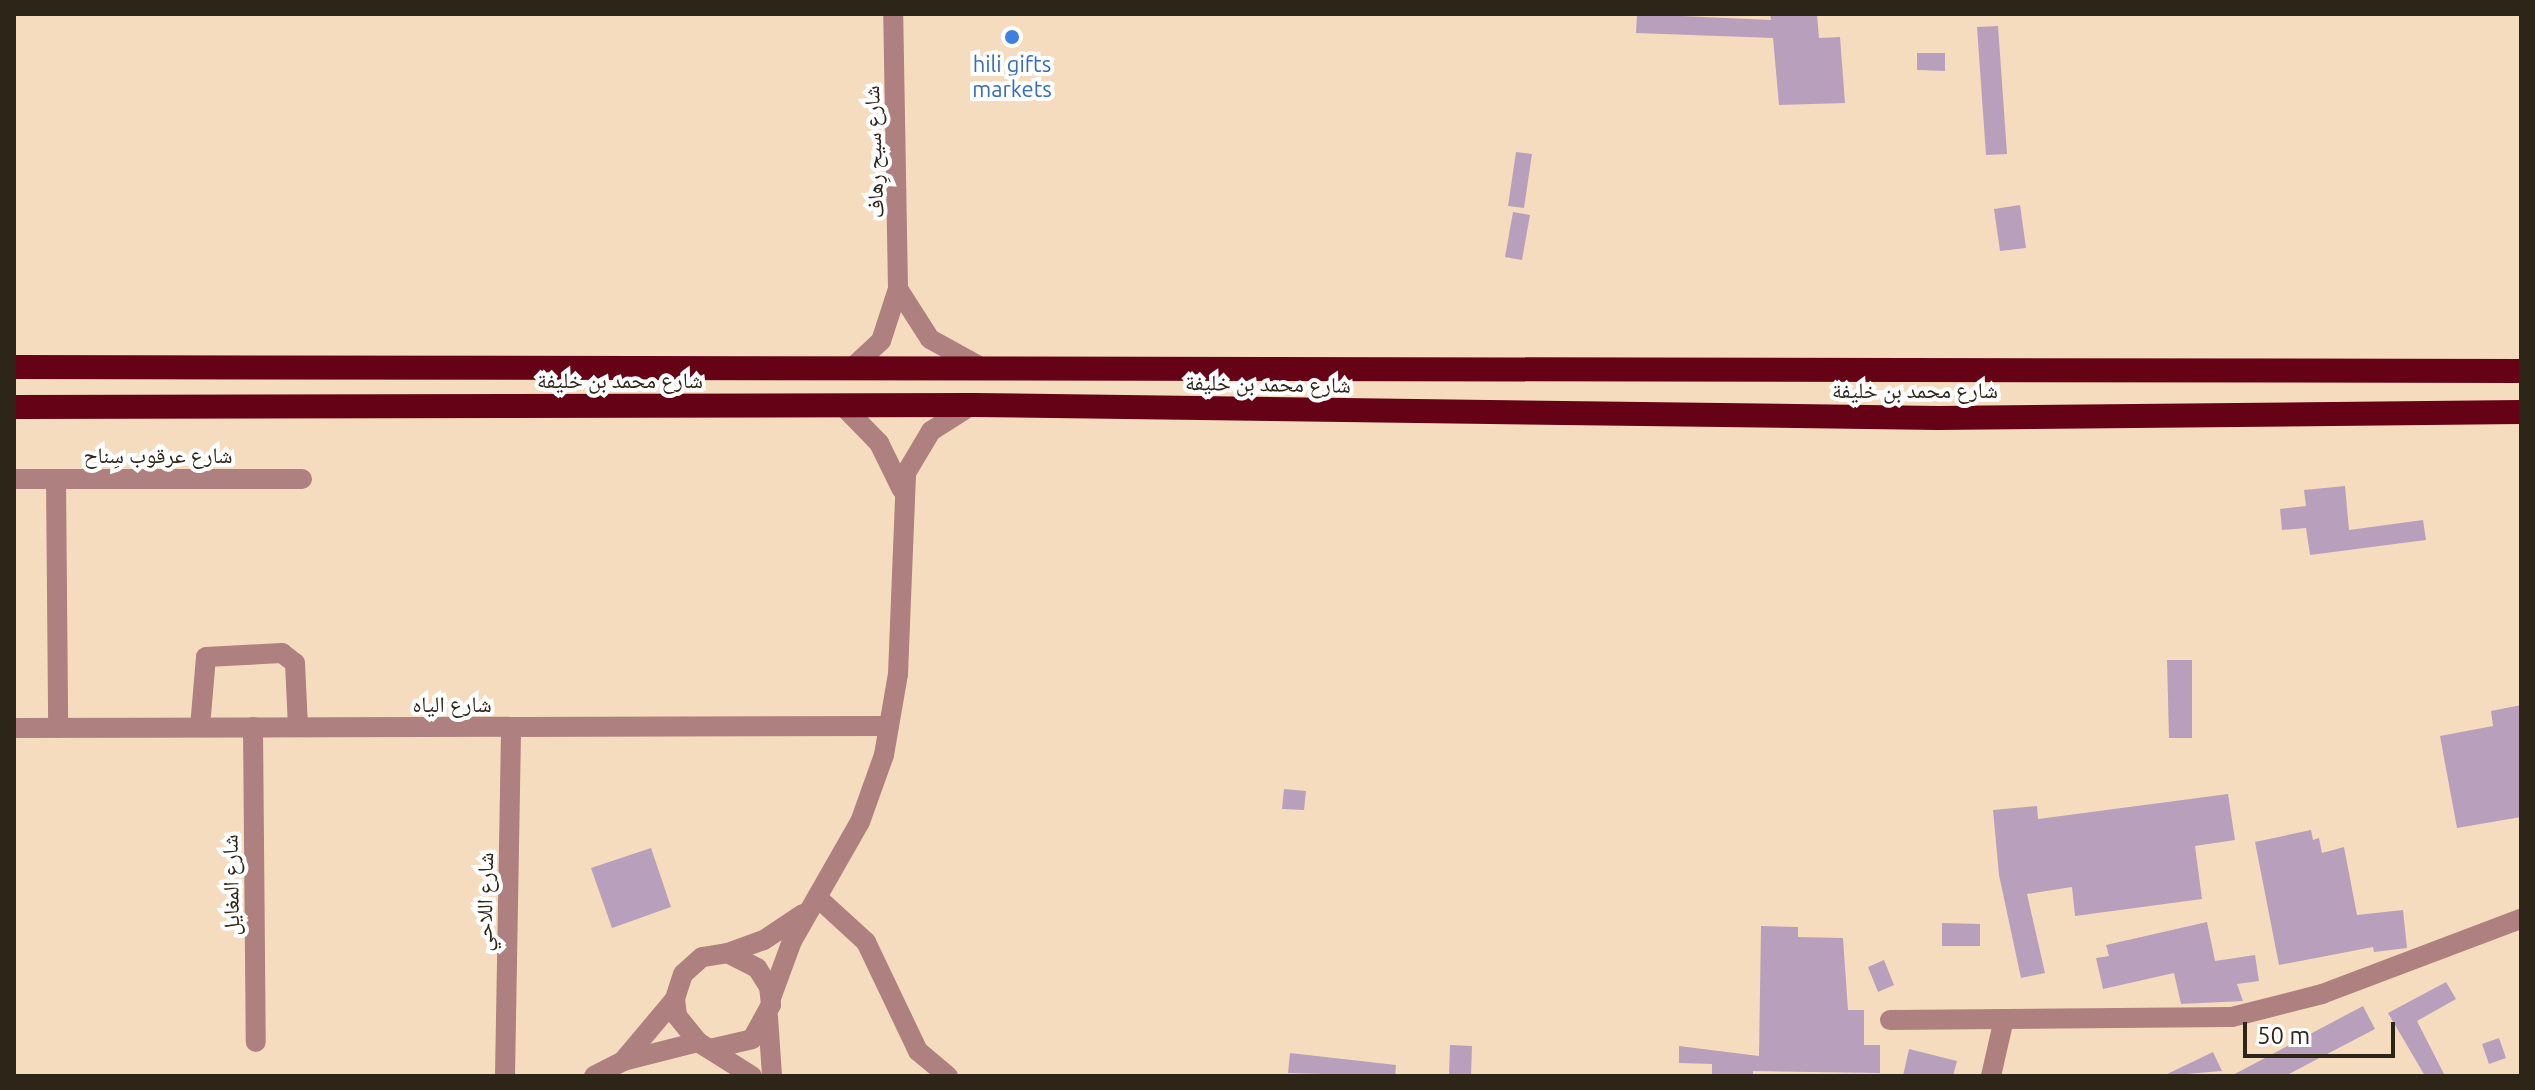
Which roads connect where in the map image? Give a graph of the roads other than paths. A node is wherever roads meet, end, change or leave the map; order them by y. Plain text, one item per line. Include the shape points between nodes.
1 (893, 14) edge
2 (898, 289) junction
3 (854, 366) junction
4 (14, 367) edge
5 (982, 367) junction
6 (2521, 371) edge
7 (974, 405) junction
8 (843, 406) junction
9 (14, 407) edge
10 (2521, 412) edge
11 (14, 479) edge
12 (56, 479) junction
13 (302, 479) dead end
14 (902, 490) junction
15 (889, 726) junction
16 (200, 727) junction
17 (253, 727) junction
18 (298, 727) junction
19 (14, 728) edge
20 (58, 728) junction
21 (511, 728) junction
22 (815, 902) junction
23 (2521, 919) edge
24 (728, 953) junction
25 (675, 999) junction
26 (769, 1008) junction
27 (2004, 1019) junction
28 (1890, 1020) dead end
29 (256, 1042) dead end
30 (706, 1045) junction
31 (623, 1061) junction
32 (505, 1076) edge
33 (594, 1076) edge
34 (752, 1076) edge
35 (772, 1076) edge
36 (948, 1076) edge
37 (1991, 1076) edge

1 - 2 street, شارع سيح رِهاف
2 - 3 street, شارع سيح رِهاف via 881,341
2 - 5 street via 930,339
3 - 4 highway, شارع محمد بن خليفة
3 - 5 highway, شارع محمد بن خليفة
5 - 6 highway, شارع محمد بن خليفة
7 - 8 highway, شارع محمد بن خليفة
7 - 10 highway, شارع محمد بن خليفة via 1938,418
7 - 14 street via 944,420 926,437 912,458
8 - 9 highway, شارع محمد بن خليفة
8 - 14 street via 879,443
11 - 12 street, شارع عرقوب سِناح
12 - 13 street, شارع عرقوب سِناح
12 - 20 street
14 - 15 street via 898,674
15 - 21 street, شارع الياه
15 - 22 street via 860,822
16 - 17 street, شارع الياه
16 - 18 street via 206,657 282,653 295,663
16 - 20 street, شارع الياه
17 - 18 street, شارع الياه
17 - 29 street, شارع المغايل
18 - 21 street, شارع الياه
19 - 20 street, شارع الياه
21 - 32 street, شارع اللاحي
22 - 24 street via 764,940
22 - 26 street via 783,960
22 - 36 street via 866,942 918,1051
23 - 27 street via 2454,948 2278,1008 2185,1019
24 - 25 street via 691,965
24 - 26 street via 757,968
25 - 30 street via 677,1016
25 - 31 street
26 - 30 street via 740,1046
26 - 35 street
27 - 28 street
27 - 37 street
30 - 31 street
30 - 34 street
31 - 33 street

